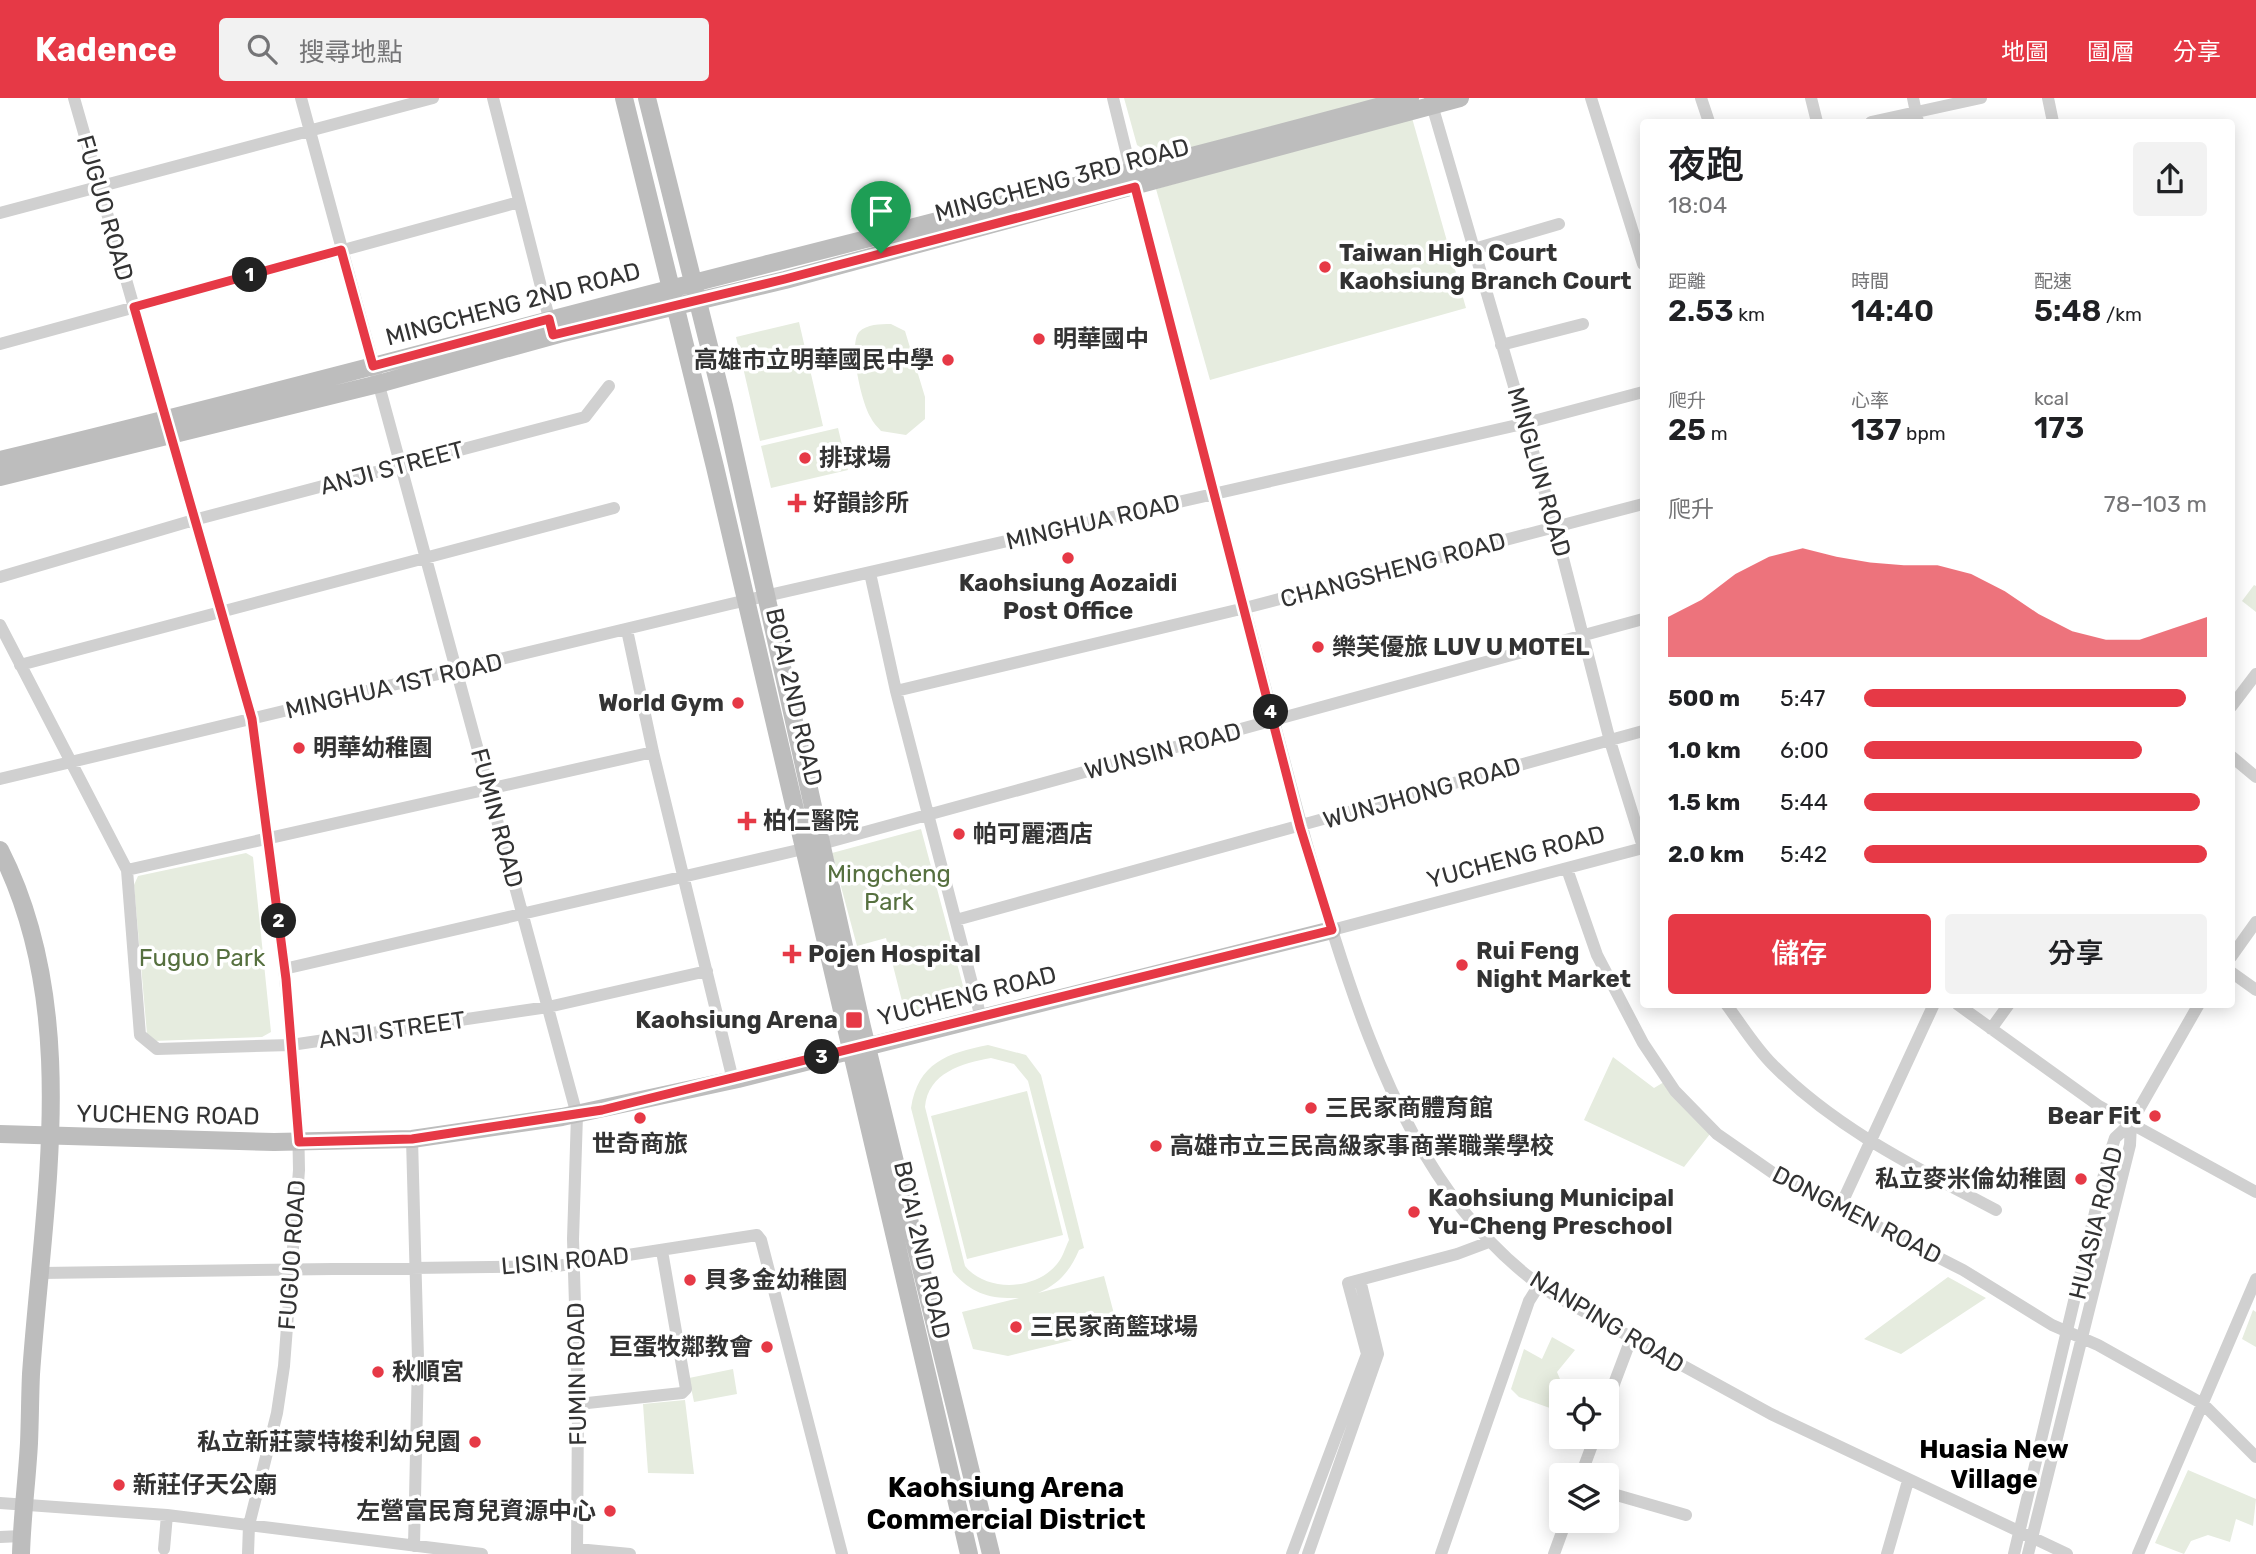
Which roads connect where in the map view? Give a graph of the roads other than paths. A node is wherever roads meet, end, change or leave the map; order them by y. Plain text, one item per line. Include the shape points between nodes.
1 (74, 98) edge
2 (300, 98) edge
3 (433, 98) edge
4 (493, 98) edge
5 (624, 98) edge
6 (647, 98) edge
7 (1113, 98) edge
8 (1410, 98) edge
9 (1460, 98) edge
10 (1591, 98) edge
11 (1702, 98) edge
12 (1811, 98) edge
13 (1913, 98) edge
14 (1981, 98) edge
15 (2048, 98) edge
16 (1430, 102) edge
17 (1917, 118) edge
18 (1708, 119) edge
19 (1815, 119) edge
20 (2052, 119) edge
21 (310, 132) junction
22 (1191, 164) junction
23 (1133, 180) junction
24 (100, 188) junction
25 (519, 202) junction
26 (0, 213) edge
27 (1559, 225) dead end
28 (1474, 249) junction
29 (341, 250) junction
30 (1640, 254) edge
31 (694, 283) junction
32 (672, 288) junction
33 (699, 301) junction
34 (134, 307) junction
35 (676, 307) junction
36 (1583, 324) dead end
37 (553, 333) junction
38 (0, 344) edge
39 (1501, 345) junction
40 (373, 366) junction
41 (378, 384) junction
42 (609, 386) dead end
43 (1640, 393) edge
44 (1526, 423) junction
45 (168, 428) junction
46 (0, 460) edge
47 (400, 466) junction
48 (0, 477) edge
49 (1215, 494) junction
50 (1640, 505) edge
51 (614, 508) dead end
52 (194, 520) junction
53 (1555, 527) junction
54 (425, 558) junction
55 (870, 573) junction
56 (0, 577) edge
57 (767, 597) junction
58 (746, 601) junction
59 (1245, 608) junction
60 (221, 614) junction
61 (1640, 620) edge
62 (0, 625) edge
63 (627, 630) junction
64 (1584, 635) junction
65 (20, 665) junction
66 (457, 672) junction
67 (2256, 674) edge
68 (896, 691) junction
69 (2235, 702) edge
70 (252, 719) junction
71 (1273, 721) junction
72 (1640, 732) edge
73 (1610, 741) junction
74 (653, 752) junction
75 (2235, 759) edge
76 (69, 760) junction
77 (2256, 777) edge
78 (0, 779) edge
79 (488, 789) junction
80 (928, 816) junction
81 (1300, 827) junction
82 (268, 838) junction
83 (1640, 838) edge
84 (812, 847) junction
85 (1640, 849) edge
86 (0, 850) edge
87 (1567, 869) junction
88 (127, 870) junction
89 (683, 877) junction
90 (523, 913) junction
91 (956, 920) junction
92 (2256, 922) edge
93 (1332, 930) junction
94 (2235, 951) edge
95 (285, 969) junction
96 (708, 971) junction
97 (2235, 975) edge
98 (2256, 990) edge
99 (548, 1007) junction
100 (1729, 1008) edge
101 (1932, 1008) edge
102 (1962, 1008) edge
103 (2005, 1008) edge
104 (2197, 1008) edge
105 (981, 1017) junction
106 (1991, 1029) junction
107 (292, 1045) junction
108 (858, 1048) junction
109 (733, 1080) junction
110 (578, 1115) junction
111 (2131, 1123) junction
112 (0, 1134) edge
113 (48, 1136) junction
114 (412, 1139) junction
115 (299, 1142) junction
116 (1870, 1142) junction
117 (2256, 1192) edge
118 (1841, 1205) junction
119 (1996, 1210) dead end
120 (1489, 1242) junction
121 (662, 1251) junction
122 (575, 1264) junction
123 (417, 1266) junction
124 (292, 1268) junction
125 (41, 1273) junction
126 (2256, 1279) edge
127 (1354, 1281) junction
128 (1539, 1285) junction
129 (2074, 1335) junction
130 (1631, 1339) junction
131 (1616, 1379) edge
132 (578, 1404) junction
133 (2203, 1404) junction
134 (2256, 1457) edge
135 (1908, 1481) junction
136 (1619, 1496) edge
137 (0, 1503) edge
138 (23, 1505) junction
139 (167, 1515) junction
140 (1686, 1515) dead end
141 (249, 1525) junction
142 (1562, 1533) edge
143 (2026, 1534) junction
144 (0, 1537) edge
145 (21, 1545) edge
146 (414, 1546) junction
147 (164, 1549) dead end
148 (577, 1552) edge
149 (248, 1554) edge
150 (482, 1554) edge
151 (631, 1554) edge
152 (842, 1554) edge
153 (970, 1554) edge
154 (991, 1554) edge
155 (1292, 1554) edge
156 (1308, 1554) edge
157 (1441, 1554) edge
158 (1554, 1554) edge
159 (1887, 1554) edge
160 (2014, 1554) edge
161 (2028, 1554) edge
162 (2067, 1554) edge
163 (2138, 1554) edge

1 - 24 street, FUGUO ROAD
2 - 21 street, FUMIN ROAD
3 - 21 street
4 - 25 street
5 - 32 street, BO'AI 2ND ROAD
6 - 31 street, BO'AI 2ND ROAD
7 - 23 street, NANPING ROAD
8 - 22 street, MINGCHENG 3RD ROAD
9 - 16 street, MINGCHENG 3RD ROAD
10 - 30 street
11 - 18 street
12 - 19 street
13 - 17 street
14 - 17 street
15 - 20 street
16 - 22 street, MINGCHENG 3RD ROAD
16 - 28 street, MINGLUN ROAD
21 - 24 street
21 - 29 street, FUMIN ROAD
22 - 23 street, MINGCHENG 3RD ROAD
23 - 31 street, MINGCHENG 3RD ROAD
23 - 33 street, MINGCHENG 3RD ROAD
23 - 49 street, NANPING ROAD
24 - 26 street
24 - 34 street, FUGUO ROAD
25 - 29 street
25 - 37 street
27 - 28 street
28 - 39 street, MINGLUN ROAD
29 - 34 street
29 - 40 street, FUMIN ROAD
31 - 32 street, MINGCHENG 3RD ROAD
31 - 33 street, BO'AI 2ND ROAD
32 - 35 street, BO'AI 2ND ROAD
32 - 37 street, MINGCHENG 2ND ROAD
33 - 35 street, MINGCHENG 3RD ROAD
33 - 57 street, BO'AI 2ND ROAD
34 - 38 street
34 - 45 street, FUGUO ROAD
35 - 37 street, MINGCHENG 2ND ROAD
35 - 58 street, BO'AI 2ND ROAD
36 - 39 street
37 - 40 street, MINGCHENG 2ND ROAD
37 - 41 street, MINGCHENG 2ND ROAD
39 - 44 street, MINGLUN ROAD
40 - 41 street, FUMIN ROAD
40 - 45 street, MINGCHENG 2ND ROAD
41 - 45 street, MINGCHENG 2ND ROAD
41 - 47 street, FUMIN ROAD
42 - 47 street, ANJI STREET via 585,417
43 - 44 street, MINGHUA ROAD
44 - 49 street, MINGHUA ROAD
44 - 53 street, MINGLUN ROAD
45 - 46 street, MINGCHENG 2ND ROAD
45 - 48 street, MINGCHENG 2ND ROAD
45 - 52 street, FUGUO ROAD
47 - 52 street, ANJI STREET
47 - 54 street, FUMIN ROAD
49 - 55 street, MINGHUA ROAD
49 - 59 street, NANPING ROAD
50 - 53 street, CHANGSHENG ROAD
51 - 54 street
52 - 56 street, ANJI STREET
52 - 60 street, FUGUO ROAD
53 - 59 street, CHANGSHENG ROAD
53 - 64 street, MINGLUN ROAD
54 - 60 street
54 - 66 street, FUMIN ROAD
55 - 57 street, MINGHUA ROAD
55 - 68 street
57 - 58 street, MINGHUA ROAD
57 - 84 street, BO'AI 2ND ROAD
58 - 63 street, MINGHUA 1ST ROAD
58 - 84 street, BO'AI 2ND ROAD
59 - 68 street, CHANGSHENG ROAD
59 - 71 street, NANPING ROAD
60 - 65 street
60 - 70 street, FUGUO ROAD
61 - 64 street, WUNSIN ROAD
62 - 65 street, ANJI STREET
63 - 66 street, MINGHUA 1ST ROAD
63 - 74 street
64 - 71 street, WUNSIN ROAD
64 - 73 street, MINGLUN ROAD
65 - 76 street, ANJI STREET
66 - 70 street, MINGHUA 1ST ROAD
66 - 79 street, FUMIN ROAD
67 - 69 street
68 - 80 street
70 - 76 street, MINGHUA 1ST ROAD
70 - 82 street, FUGUO ROAD
71 - 80 street, WUNSIN ROAD
71 - 81 street, NANPING ROAD
72 - 73 street, WUNJHONG ROAD
73 - 81 street, WUNJHONG ROAD
73 - 83 street, MINGLUN ROAD
74 - 79 street
74 - 89 street
75 - 77 street
76 - 78 street, MINGHUA 1ST ROAD
76 - 88 street, ANJI STREET
79 - 82 street
79 - 90 street, FUMIN ROAD
80 - 84 street, WUNSIN ROAD
80 - 91 street
81 - 91 street, WUNJHONG ROAD
81 - 93 street, NANPING ROAD
82 - 88 street
82 - 95 street, FUGUO ROAD
84 - 89 street, WUNSIN ROAD
84 - 108 street, BO'AI 2ND ROAD
85 - 87 street, YUCHENG ROAD
86 - 113 street via 26,908 38,959 48,1038
87 - 93 street, YUCHENG ROAD
87 - 118 street, DONGMEN ROAD via 1597,955 1643,1043 1675,1091 1733,1147 1773,1173
88 - 107 street, ANJI STREET via 140,1035 148,1044 156,1049
89 - 90 street, WUNSIN ROAD
89 - 96 street
90 - 95 street, WUNSIN ROAD
90 - 99 street, FUMIN ROAD
91 - 105 street
92 - 94 street
93 - 105 street, YUCHENG ROAD
93 - 120 street, NANPING ROAD via 1370,1043 1417,1141
95 - 107 street, FUGUO ROAD
96 - 99 street, ANJI STREET
96 - 109 street
97 - 98 street
99 - 107 street, ANJI STREET
99 - 110 street, FUMIN ROAD
100 - 116 street via 1770,1063
101 - 116 street
102 - 106 street
103 - 106 street
104 - 111 street, HUASIA ROAD
105 - 108 street, YUCHENG ROAD
106 - 111 street via 2069,1086
107 - 115 street, FUGUO ROAD
108 - 109 street, YUCHENG ROAD
108 - 153 street, BO'AI 2ND ROAD
108 - 154 street, BO'AI 2ND ROAD
109 - 110 street, YUCHENG ROAD
110 - 114 street, YUCHENG ROAD
110 - 122 street, FUMIN ROAD
111 - 117 street
111 - 129 street, HUASIA ROAD via 2115,1138 2107,1162
112 - 113 street, YUCHENG ROAD
113 - 115 street, YUCHENG ROAD
113 - 125 street
114 - 115 street, YUCHENG ROAD
114 - 123 street
115 - 124 street, FUGUO ROAD
116 - 118 street
116 - 119 street
118 - 129 street, DONGMEN ROAD
120 - 127 street
120 - 128 street, NANPING ROAD
121 - 122 street, LISIN ROAD
121 - 132 street via 686,1389
121 - 152 street, LISIN ROAD via 748,1235 761,1240
122 - 123 street, LISIN ROAD
122 - 132 street, FUMIN ROAD
123 - 124 street, LISIN ROAD
123 - 146 street
124 - 125 street, LISIN ROAD
124 - 141 street, FUGUO ROAD via 284,1366
125 - 138 street
126 - 133 street
127 - 155 street via 1367,1354
127 - 156 street via 1378,1354
128 - 130 street, NANPING ROAD
128 - 157 street
129 - 133 street, DONGMEN ROAD
129 - 143 street, HUASIA ROAD
130 - 131 street
130 - 135 street, NANPING ROAD via 1736,1397
132 - 148 street, FUMIN ROAD
133 - 134 street, DONGMEN ROAD
133 - 163 street
135 - 143 street, NANPING ROAD
135 - 159 street
136 - 140 street
137 - 138 street
138 - 139 street
138 - 145 street
139 - 141 street
139 - 147 street
141 - 146 street
141 - 149 street, FUGUO ROAD
142 - 158 street
143 - 160 street, HUASIA ROAD
143 - 161 street, HUASIA ROAD
143 - 162 street, NANPING ROAD
144 - 145 street
146 - 150 street
148 - 151 street

